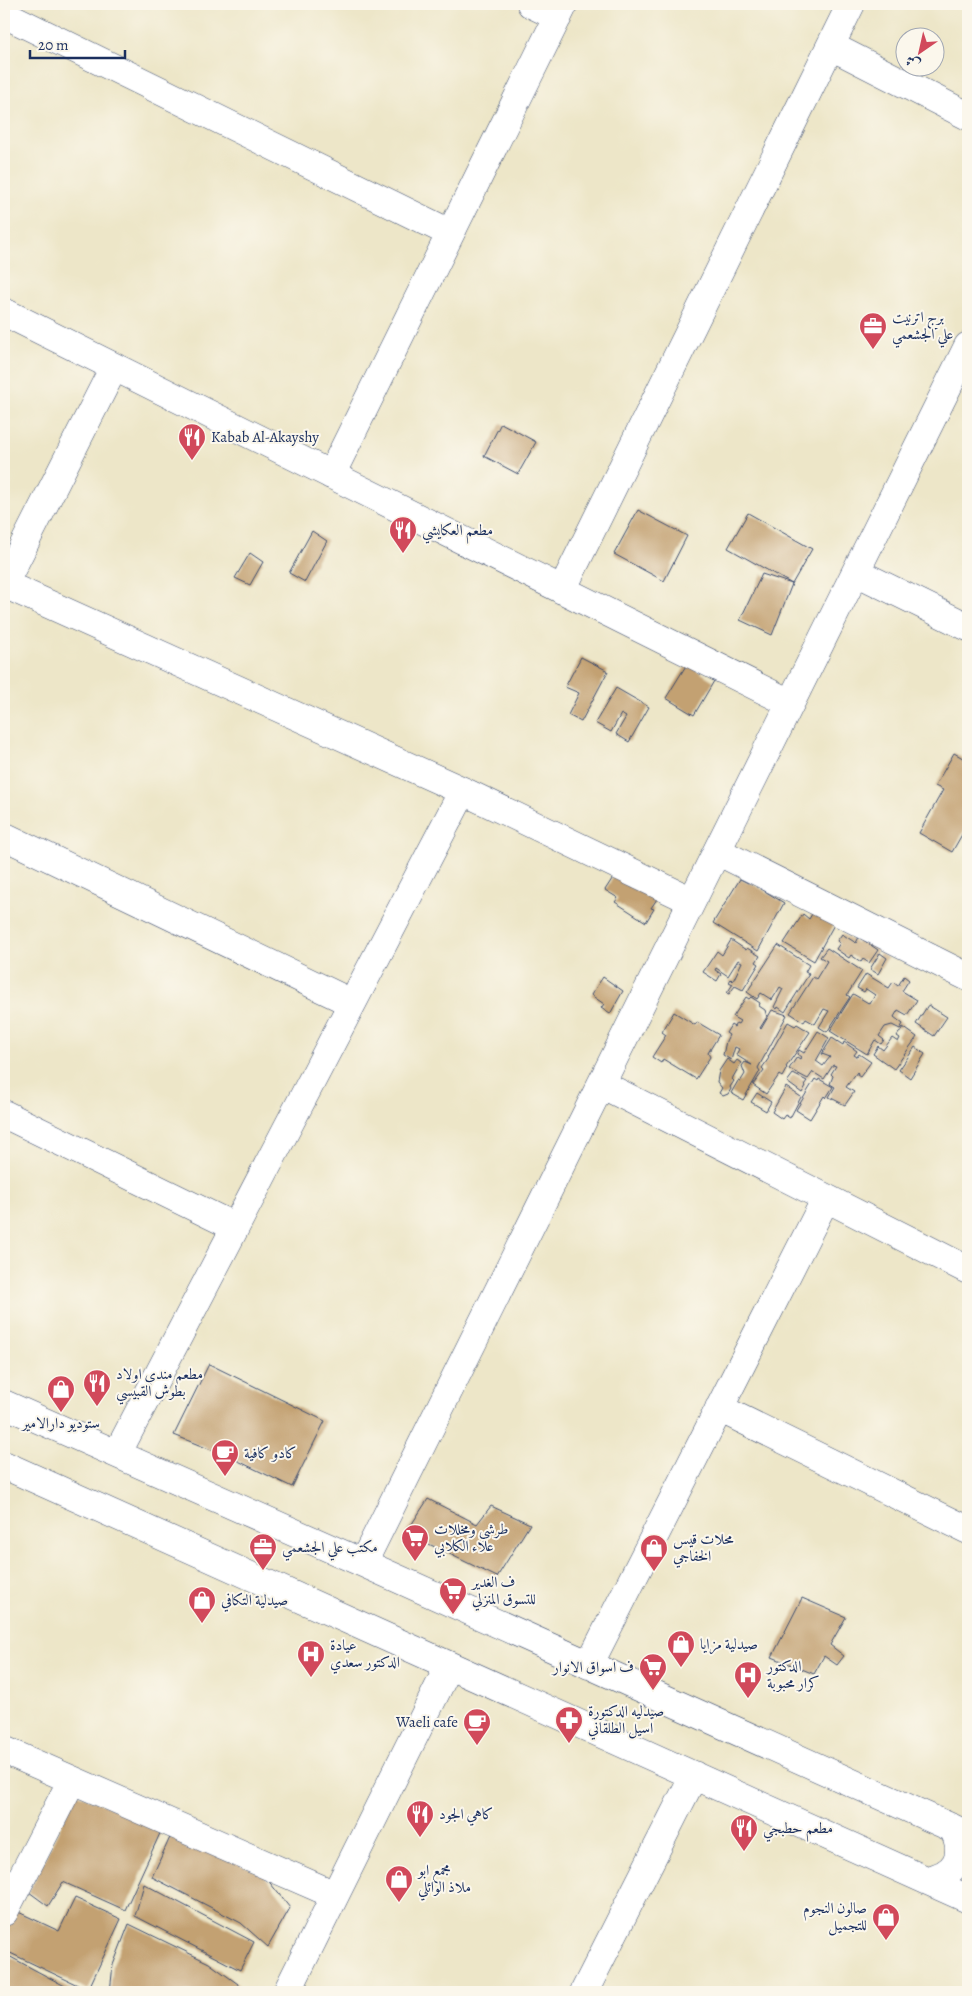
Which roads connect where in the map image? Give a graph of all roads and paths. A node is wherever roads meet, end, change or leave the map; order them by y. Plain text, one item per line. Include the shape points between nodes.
1 (531, 4) edge
2 (851, 4) edge
3 (561, 10) edge
4 (10, 11) edge
5 (831, 46) junction
6 (968, 116) edge
7 (450, 232) junction
8 (4, 312) edge
9 (968, 348) edge
10 (114, 367) junction
11 (331, 475) junction
12 (856, 572) junction
13 (4, 584) edge
14 (562, 590) junction
15 (968, 627) edge
16 (790, 703) junction
17 (463, 791) junction
18 (4, 836) edge
19 (717, 851) junction
20 (692, 901) junction
21 (968, 977) edge
22 (352, 1003) junction
23 (601, 1084) junction
24 (4, 1114) edge
25 (826, 1198) junction
26 (235, 1227) junction
27 (968, 1270) edge
28 (4, 1404) edge
29 (719, 1408) junction
30 (117, 1454) junction
31 (4, 1465) edge
32 (968, 1530) edge
33 (363, 1563) junction
34 (589, 1665) junction
35 (449, 1666) junction
36 (4, 1750) edge
37 (694, 1776) junction
38 (72, 1780) junction
39 (961, 1831) edge
40 (926, 1880) junction
41 (335, 1894) junction
42 (968, 1899) edge
43 (4, 1912) edge
44 (287, 1992) edge
45 (584, 1992) edge

1 - 3 street
2 - 5 street
3 - 7 street
4 - 7 street
5 - 6 street
5 - 14 street
7 - 11 street
8 - 10 street
9 - 12 street
10 - 11 street
10 - 13 street
11 - 14 street
12 - 15 street
12 - 16 street
13 - 17 street
14 - 16 street
16 - 19 street
17 - 20 street
17 - 22 street
18 - 22 street
19 - 20 street
19 - 21 street
20 - 23 street
22 - 26 street
23 - 25 street
23 - 33 street
24 - 26 street
25 - 27 street
25 - 29 street
26 - 30 street
28 - 30 street
29 - 32 street
29 - 34 street
30 - 33 street
31 - 35 street
33 - 34 street
34 - 39 street
35 - 37 street
35 - 41 street
36 - 38 street
37 - 40 street
37 - 45 street
38 - 41 street
38 - 43 street
39 - 40 street via 959,1856 952,1869 940,1878
40 - 42 street
41 - 44 street

